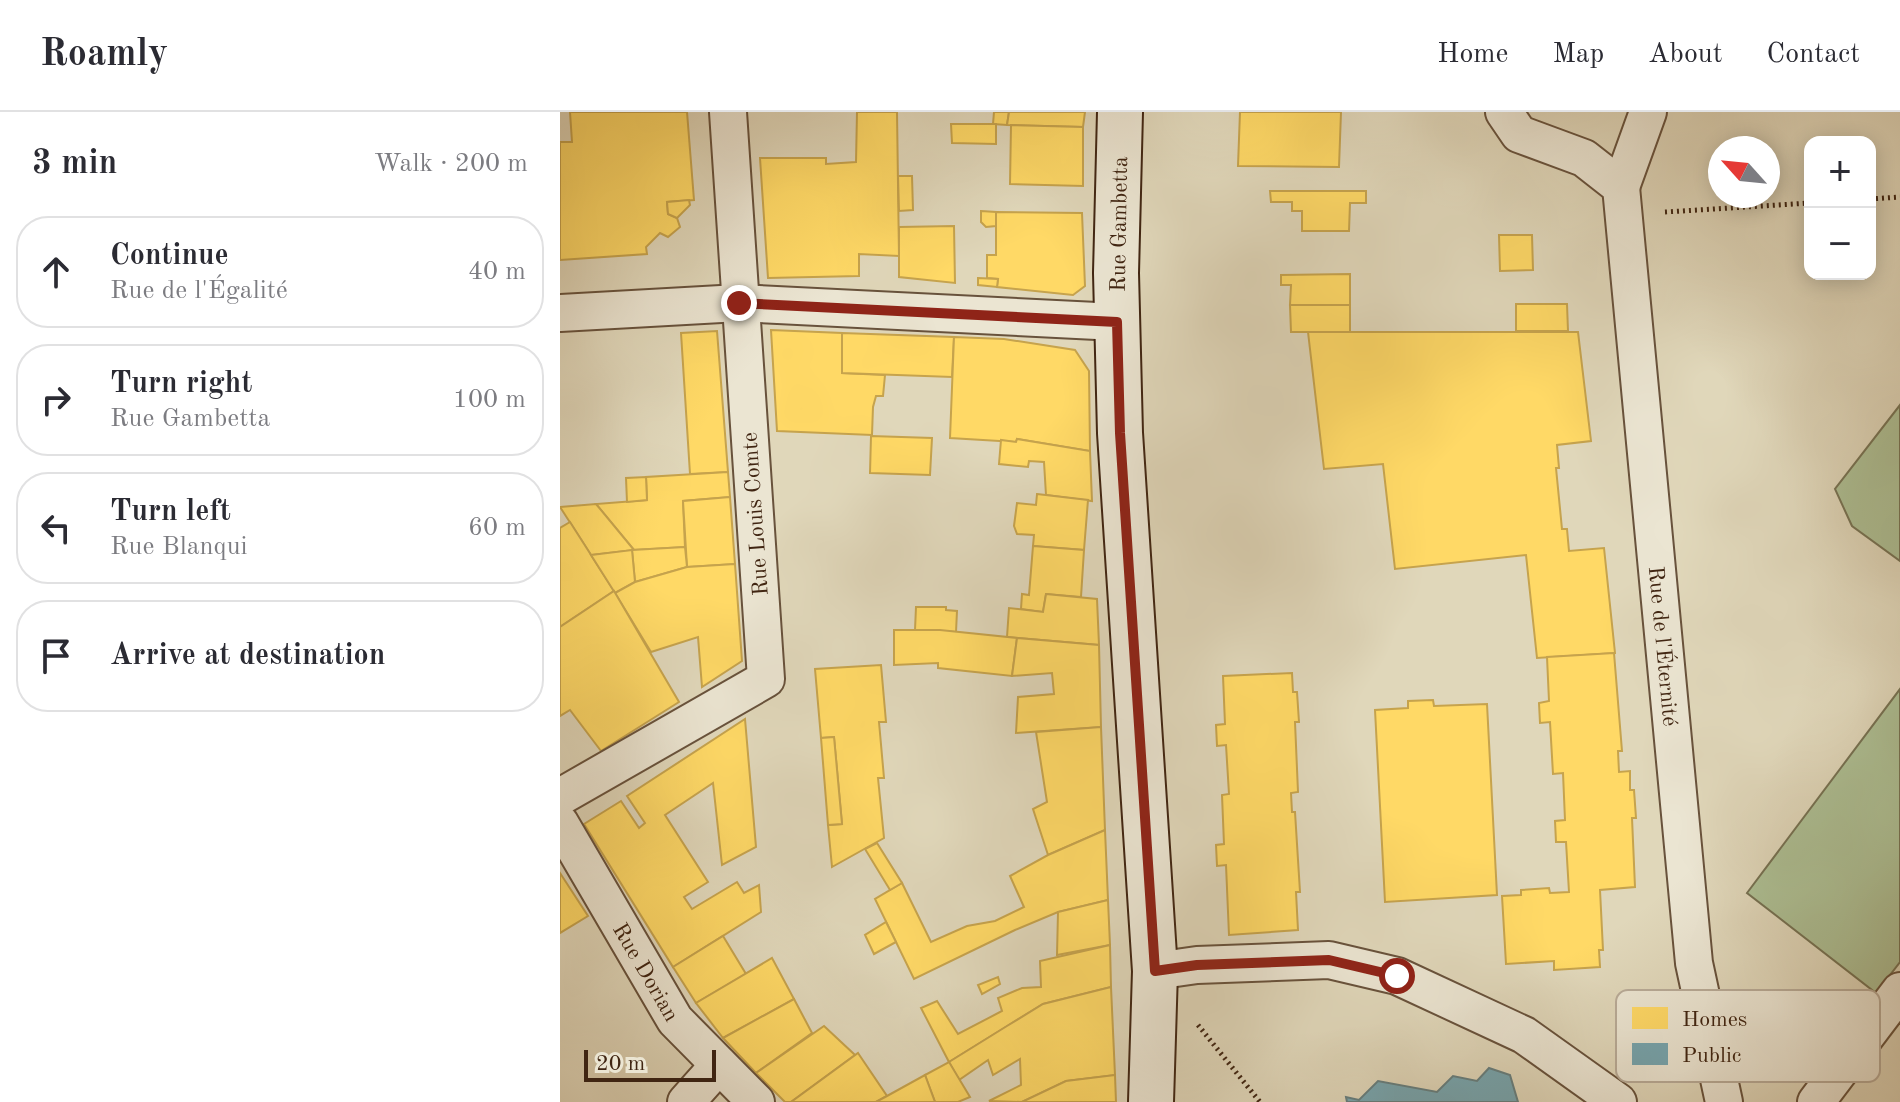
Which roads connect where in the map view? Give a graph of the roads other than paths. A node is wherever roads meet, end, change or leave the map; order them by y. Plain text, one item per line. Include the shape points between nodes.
1 (728, 112) edge
2 (1120, 112) edge
3 (1504, 112) edge
4 (1648, 112) edge
5 (1622, 201) junction
6 (739, 303) junction
7 (560, 313) edge
8 (1117, 322) junction
9 (560, 797) edge
10 (560, 823) edge
11 (1155, 971) junction
12 (1700, 990) edge
13 (1900, 991) edge
14 (1880, 1017) edge
15 (719, 1065) junction
16 (1720, 1082) edge
17 (1831, 1082) edge
18 (686, 1102) edge
19 (756, 1102) edge
20 (1151, 1102) edge
21 (1618, 1102) edge
22 (1724, 1102) edge
23 (1816, 1102) edge

1 - 6 street, Rue Louis Comte
2 - 8 main road, Rue Gambetta
3 - 5 street via 1519,134 1584,158
4 - 5 street, Rue de l'Éternité
5 - 12 street, Rue de l'Éternité
6 - 7 street
6 - 8 street
6 - 9 street, Rue Louis Comte via 766,679
8 - 11 main road, Rue Gambetta
10 - 15 street, Rue Dorian via 675,1020
11 - 20 main road, Rue Gambetta
11 - 21 street via 1329,960 1397,976 1524,1035
13 - 14 street
15 - 18 street
15 - 19 street, Rue Dorian
16 - 22 street, Rue de l'Éternité
17 - 23 street

